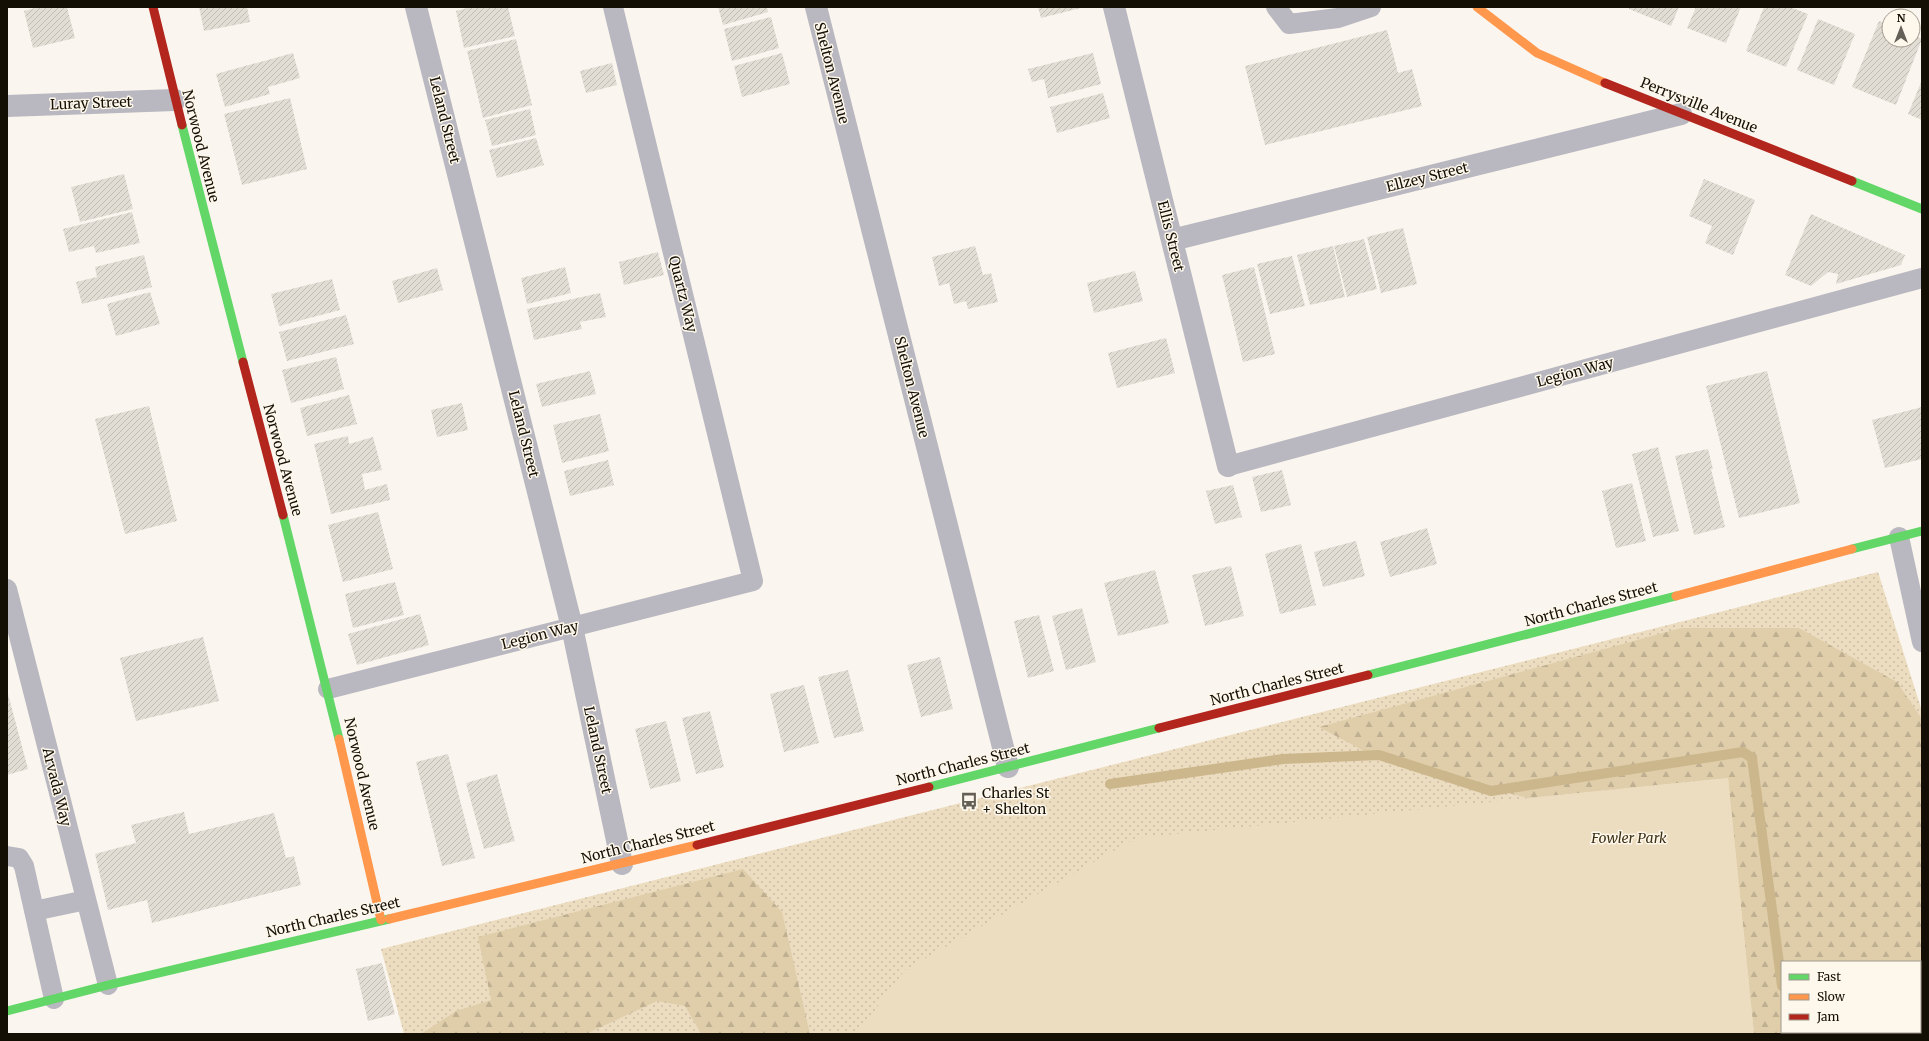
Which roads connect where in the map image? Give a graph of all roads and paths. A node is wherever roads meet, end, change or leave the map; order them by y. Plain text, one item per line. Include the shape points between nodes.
1 (153, 7) edge
2 (416, 7) edge
3 (613, 7) edge
4 (816, 7) edge
5 (1114, 7) edge
6 (1276, 7) edge
7 (1371, 7) edge
8 (1477, 7) edge
9 (175, 100) junction
10 (7, 106) edge
11 (1682, 114) junction
12 (1922, 209) edge
13 (1172, 240) junction
14 (1922, 278) edge
15 (1228, 466) joint
16 (1922, 531) edge
17 (1900, 537) junction
18 (753, 581) joint
19 (7, 588) edge
20 (572, 627) junction
21 (1922, 642) edge
22 (328, 689) junction
23 (1008, 767) junction
24 (7, 856) edge
25 (622, 864) junction
26 (86, 900) junction
27 (34, 911) junction
28 (381, 920) junction
29 (108, 984) junction
30 (54, 999) junction
31 (7, 1011) edge

1 - 9 street, Norwood Avenue
2 - 20 street, Leland Street
3 - 18 lane, Quartz Way
4 - 23 street, Shelton Avenue
5 - 13 street, Ellis Street
6 - 7 lane via 1290,24 1338,18
8 - 11 street, Perrysville Avenue via 1537,53
9 - 10 street, Luray Street
9 - 22 street, Norwood Avenue
11 - 12 street, Perrysville Avenue
11 - 13 street, Ellzey Street
13 - 15 street, Ellis Street
14 - 15 lane, Legion Way
16 - 17 street, North Charles Street
17 - 21 lane
17 - 23 street, North Charles Street via 1544,632
18 - 20 lane, Legion Way
19 - 26 lane, Arvada Way
20 - 22 lane, Legion Way
20 - 25 street, Leland Street
22 - 28 street, Norwood Avenue
23 - 25 street, North Charles Street
24 - 27 lane via 19,858 24,866
25 - 28 street, North Charles Street
26 - 27 lane
26 - 29 lane, Arvada Way
27 - 30 lane
28 - 29 street, North Charles Street
29 - 30 street, North Charles Street
30 - 31 street, North Charles Street

